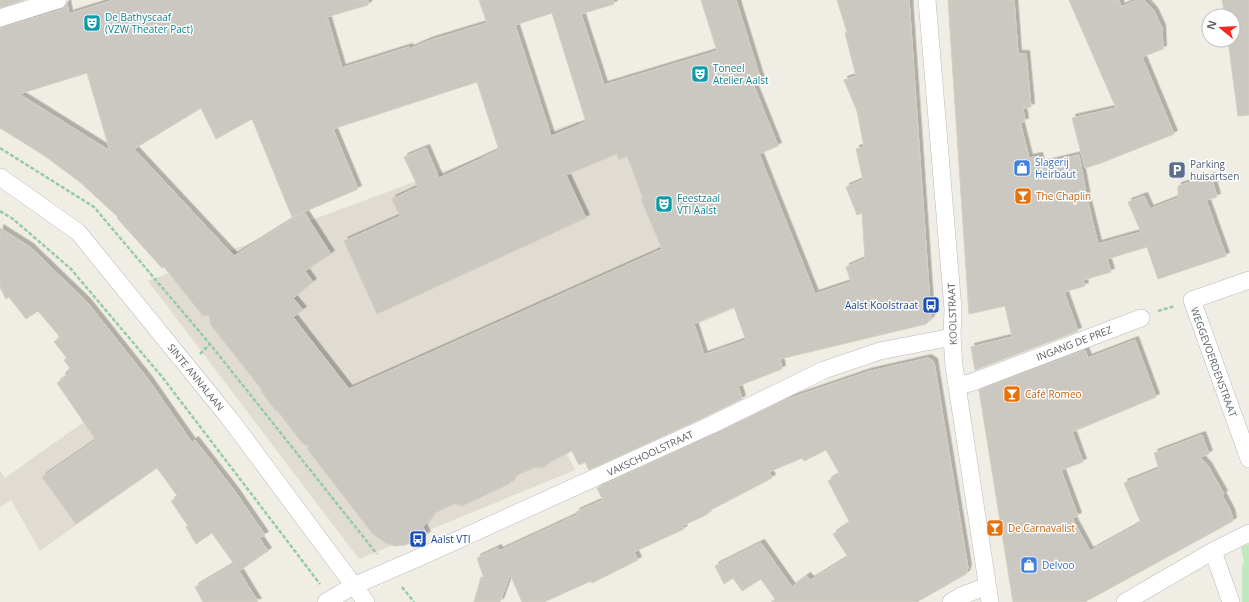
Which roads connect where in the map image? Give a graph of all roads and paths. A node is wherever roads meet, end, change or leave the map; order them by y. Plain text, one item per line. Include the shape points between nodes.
1 (58, 0) edge
2 (928, 0) edge
3 (0, 18) edge
4 (0, 148) edge
5 (0, 177) edge
6 (0, 211) edge
7 (1249, 280) edge
8 (1192, 300) junction
9 (1141, 318) joint
10 (952, 337) junction
11 (957, 385) junction
12 (1249, 459) edge
13 (1249, 533) edge
14 (1213, 551) junction
15 (389, 570) junction
16 (353, 586) junction
17 (988, 594) edge
18 (1131, 598) edge
19 (329, 601) edge
20 (366, 602) edge
21 (414, 602) edge
22 (951, 602) edge
23 (1231, 602) edge

1 - 3 street
2 - 10 street, KOOLSTRAAT via 953,309
4 - 15 path via 94,207 210,344
5 - 16 street, SINTE ANNALAAN via 78,232 230,419
6 - 19 path via 71,269 163,378
7 - 8 street, WEGGEVOERDENSTRAAT
8 - 9 path
8 - 12 street, WEGGEVOERDENSTRAAT
9 - 11 street, INGANG DE PREZ via 970,383
10 - 11 street, KOOLSTRAAT
10 - 15 street, VAKSCHOOLSTRAAT via 880,351 824,370 704,428
11 - 17 street, KOOLSTRAAT
13 - 14 street
14 - 18 street
14 - 23 street
15 - 16 street, VAKSCHOOLSTRAAT
15 - 21 path
16 - 19 street, VAKSCHOOLSTRAAT
16 - 20 street, SINTE ANNALAAN
17 - 22 street via 961,596

